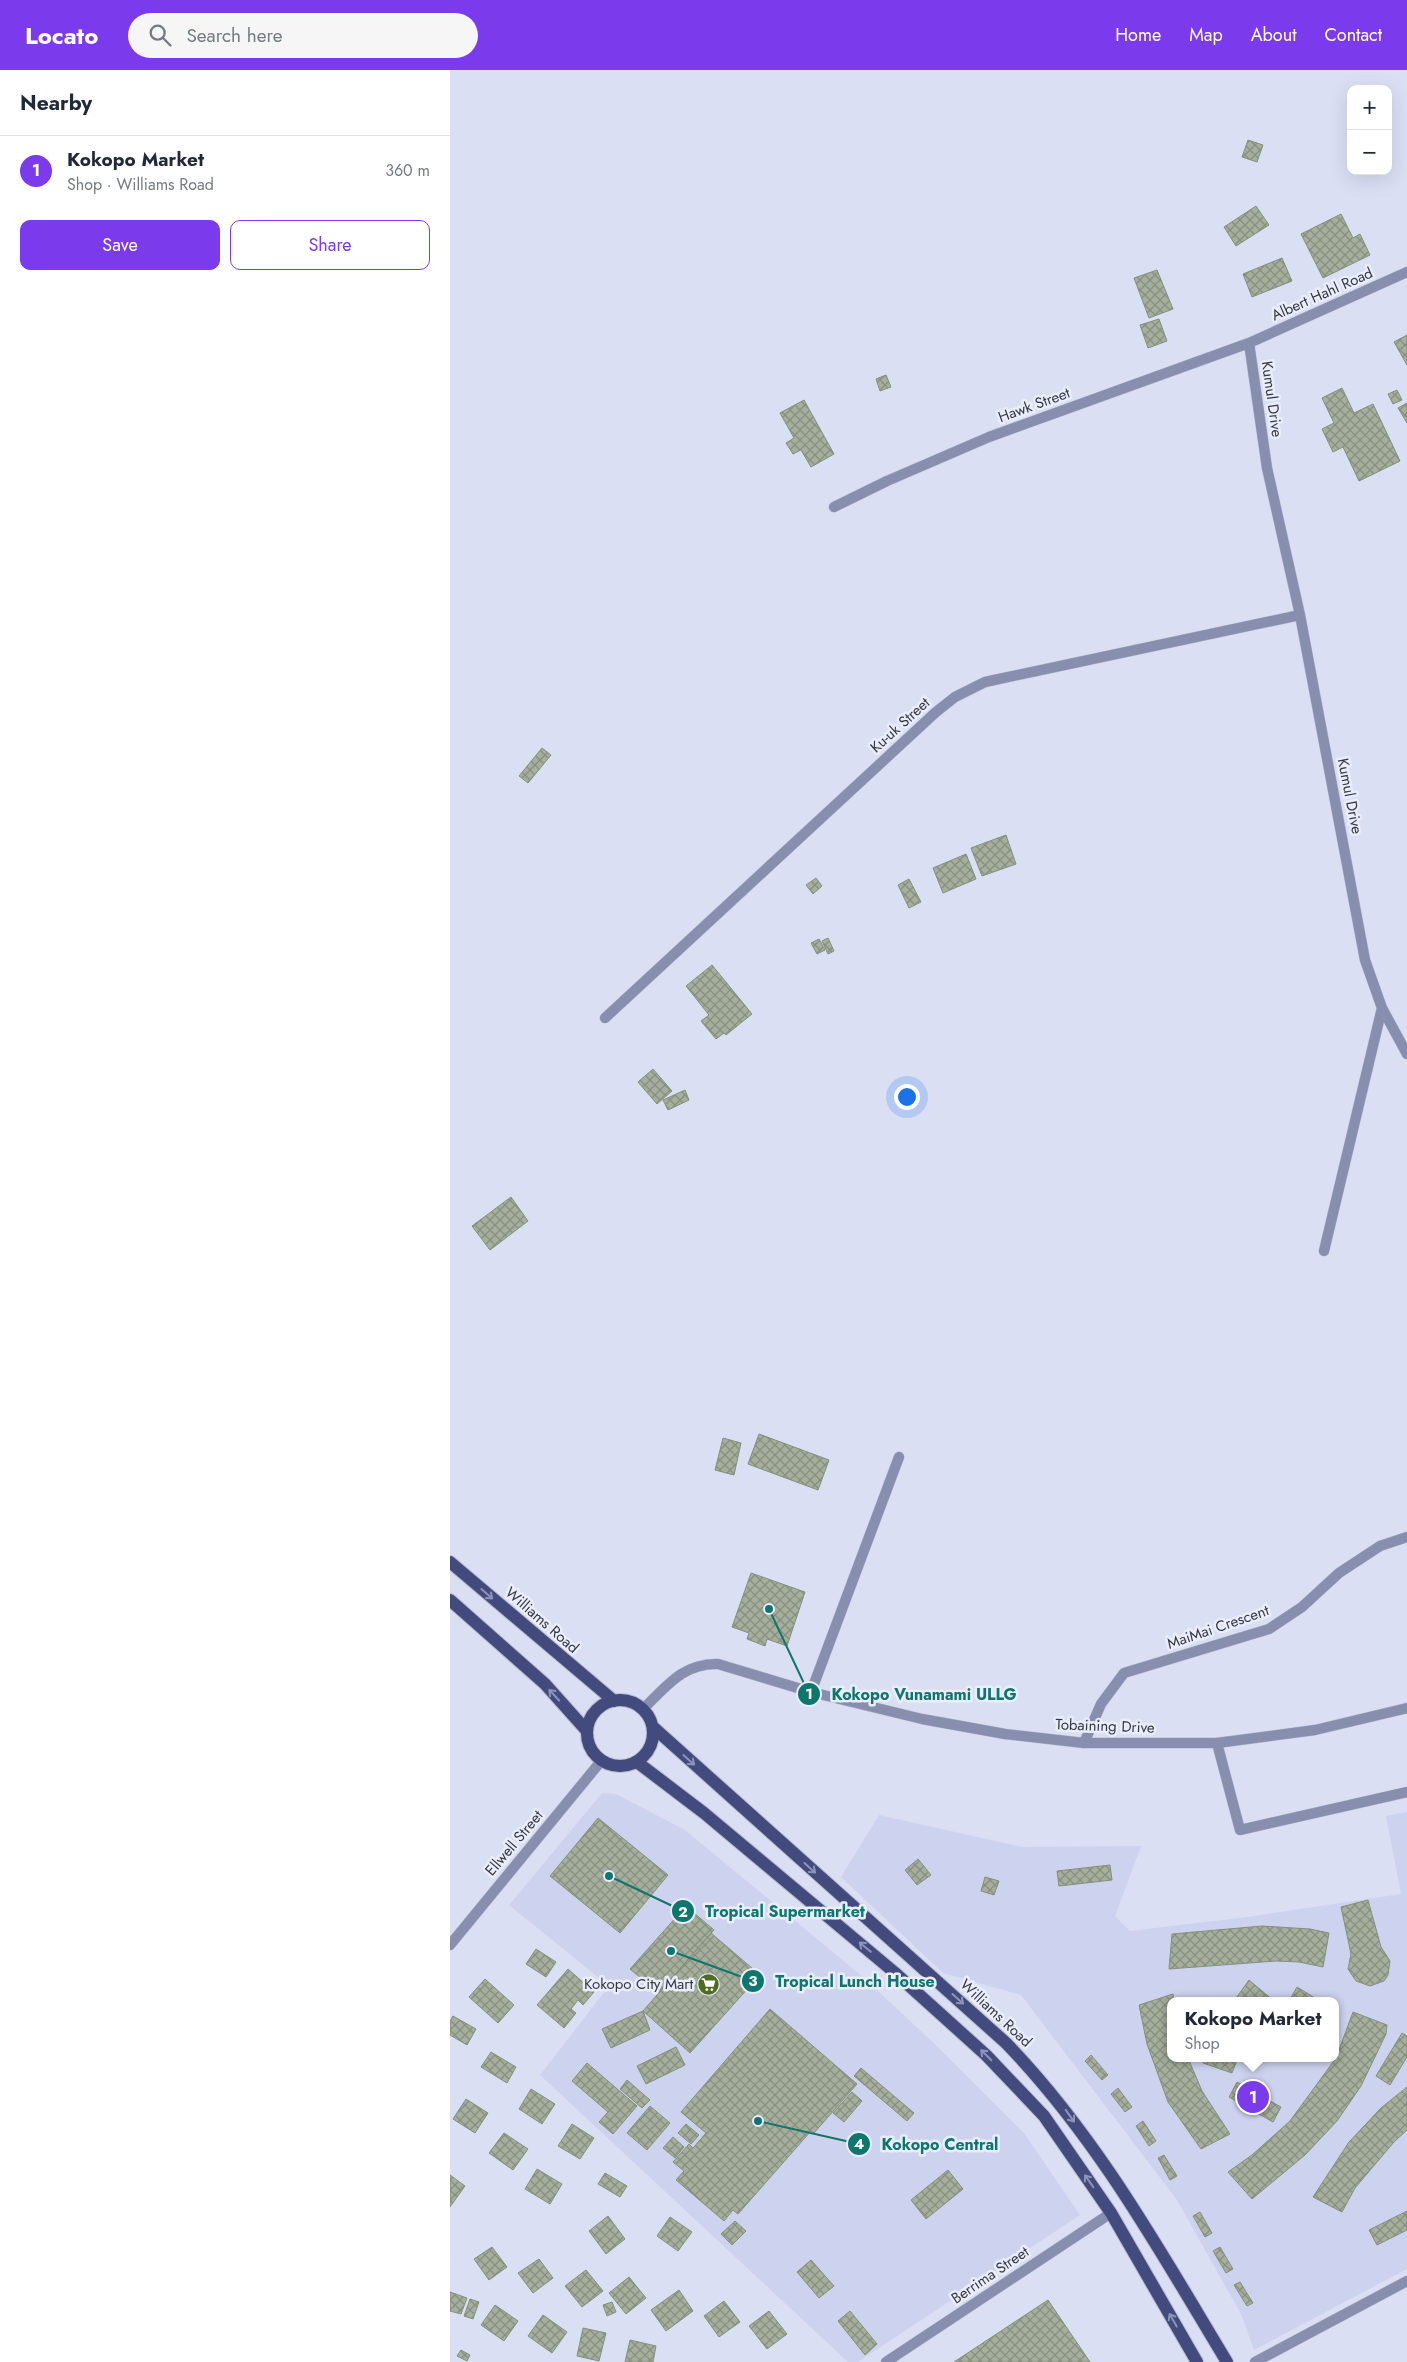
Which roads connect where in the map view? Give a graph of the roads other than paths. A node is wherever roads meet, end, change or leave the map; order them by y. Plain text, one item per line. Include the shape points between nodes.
1 (1407, 272) edge
2 (1249, 342) junction
3 (834, 507) dead end
4 (1300, 616) junction
5 (1382, 1008) junction
6 (604, 1018) dead end
7 (1407, 1054) edge
8 (1324, 1251) dead end
9 (899, 1457) dead end
10 (1407, 1537) edge
11 (450, 1562) edge
12 (450, 1600) edge
13 (811, 1692) junction
14 (614, 1701) junction
15 (1407, 1708) edge
16 (643, 1709) junction
17 (653, 1727) junction
18 (588, 1731) junction
19 (1217, 1743) junction
20 (1084, 1744) junction
21 (602, 1760) junction
22 (637, 1762) junction
23 (1407, 1792) edge
24 (451, 1942) edge
25 (1111, 2213) junction
26 (1407, 2281) edge
27 (886, 2362) edge
28 (1198, 2362) edge
29 (1227, 2362) edge
30 (1256, 2362) edge

1 - 2 street, Albert Hahl Road
2 - 3 street, Hawk Street via 989,437
2 - 4 street, Kumul Drive via 1267,468
4 - 5 street, Kumul Drive via 1365,960
4 - 6 street, Ku-uk Street via 985,682 956,697
5 - 7 street
5 - 8 street
9 - 13 street
10 - 20 street, MaiMai Crescent via 1380,1546 1339,1573 1302,1607 1269,1629 1124,1673 1101,1704
11 -> 14 main road, Williams Road
18 -> 12 main road via 544,1684
13 - 16 street, Tobaining Drive via 733,1668 704,1664 682,1672
13 - 20 street, Tobaining Drive via 922,1719
14 - 16 main road, Williams Road via 629,1702
14 - 18 main road via 591,1717
15 - 19 street, Tobaining Drive via 1315,1730
16 - 17 main road, Williams Road
17 - 22 main road via 653,1740 647,1753
17 -> 29 main road, Williams Road via 1034,2071 1063,2106 1134,2208
18 - 21 main road via 593,1752
19 - 20 street, Tobaining Drive
19 - 23 street via 1240,1830
21 - 22 main road via 619,1766
21 - 24 street, Ellwell Street
25 -> 22 main road via 1044,2116 950,2020 704,1813
25 - 27 street, Berrima Street
28 -> 25 main road
26 - 30 street

